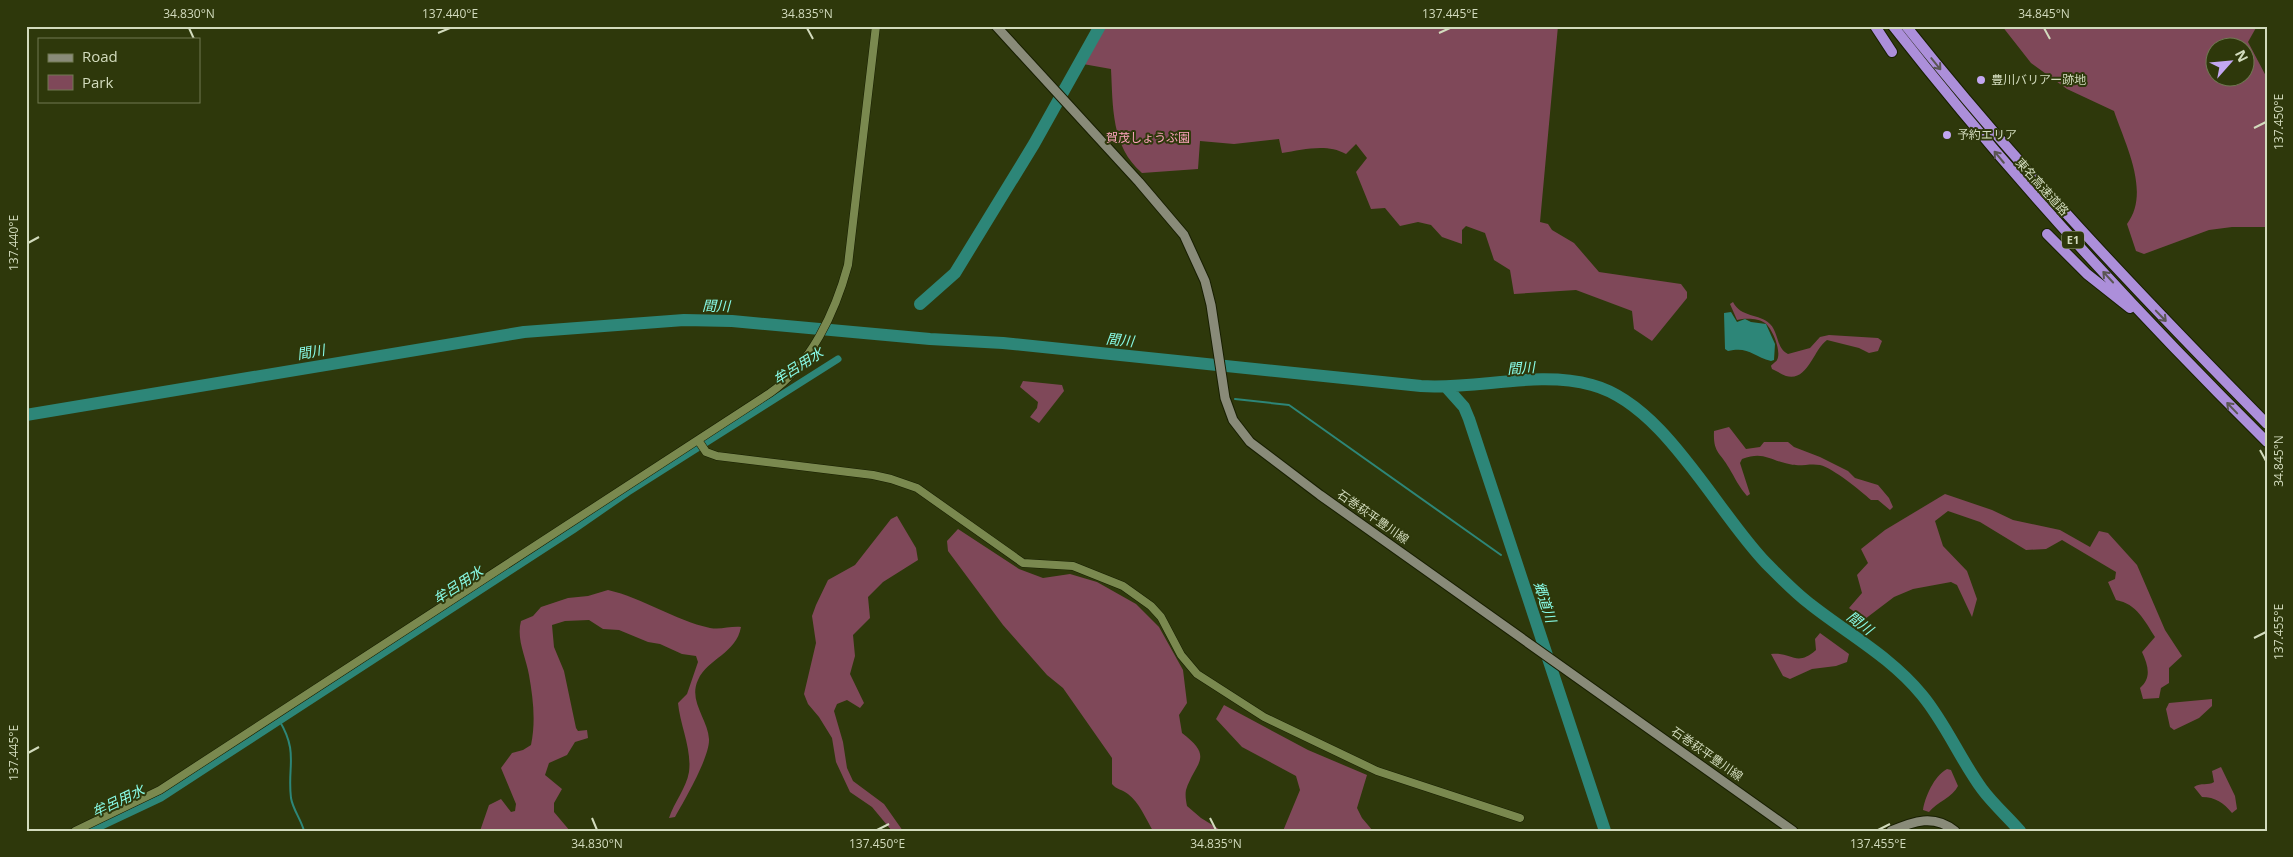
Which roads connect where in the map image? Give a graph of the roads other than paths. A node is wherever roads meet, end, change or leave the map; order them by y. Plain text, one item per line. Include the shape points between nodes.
1 (876, 26) edge
2 (996, 26) edge
3 (1875, 26) edge
4 (1892, 26) edge
5 (1906, 26) edge
6 (1892, 52) dead end
7 (2047, 234) dead end
8 (2162, 334) junction
9 (2267, 424) edge
10 (2267, 442) edge
11 (700, 444) junction
12 (1520, 818) dead end
13 (75, 831) edge
14 (1793, 831) edge
15 (1891, 831) edge
16 (1956, 831) edge

1 - 11 street via 848,265 832,309 805,362 784,383
2 - 14 main road, 石巻萩平豊川線 via 1157,201 1184,235 1205,281 1222,383 1232,420 1250,442
3 - 6 highway
8 -> 4 highway, 東名高速道路 / E1 via 2020,182
5 -> 9 highway, 東名高速道路 / E1 via 2029,175
7 - 8 highway via 2087,274
10 -> 8 highway, 東名高速道路 / E1
11 - 12 street via 717,456 873,475 911,486 935,499 1023,563 1073,566 1123,586 1161,617 1181,656 1197,674 1264,717 1377,771
11 - 13 street via 160,790
15 - 16 main road via 1925,820 1939,821

